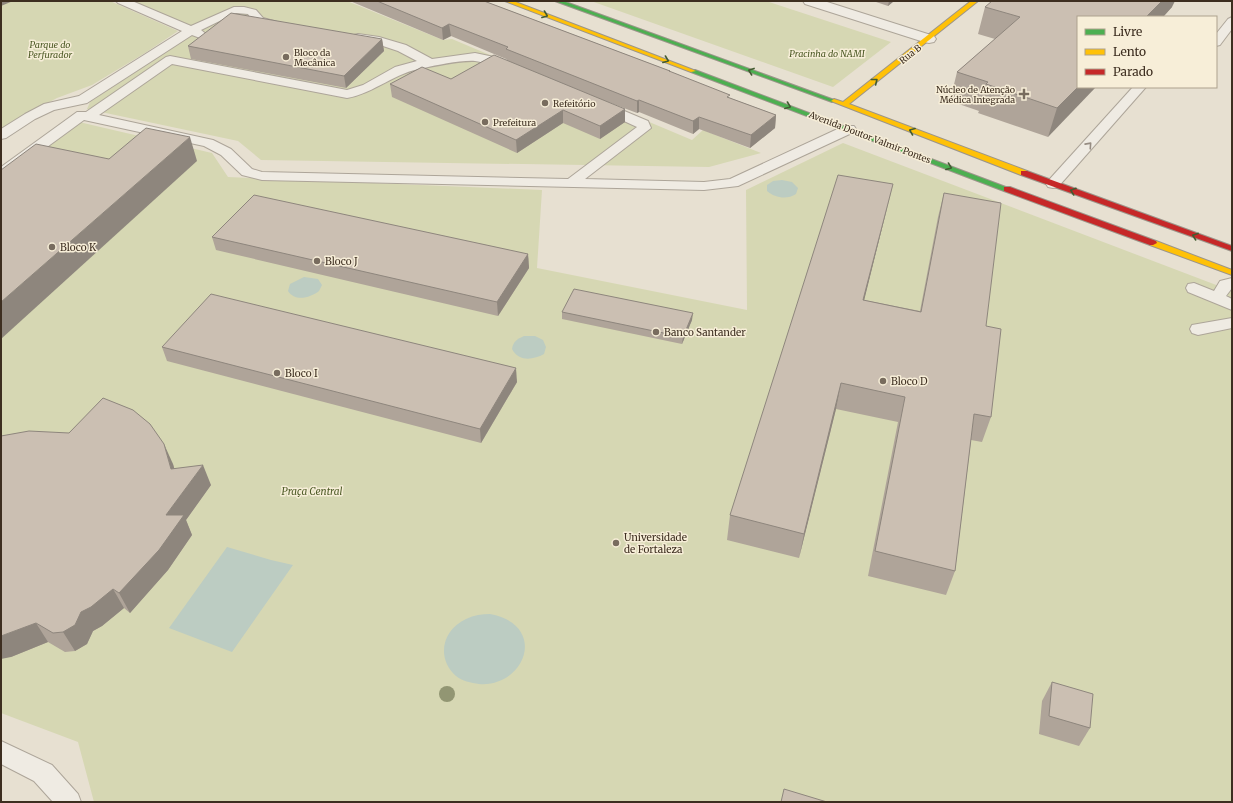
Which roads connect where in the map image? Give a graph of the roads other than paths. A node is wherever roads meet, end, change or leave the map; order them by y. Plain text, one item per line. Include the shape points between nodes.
1 (122, 1) edge
2 (508, 1) edge
3 (558, 1) edge
4 (810, 1) edge
5 (975, 1) edge
6 (1232, 21) edge
7 (290, 28) edge
8 (192, 36) junction
9 (349, 37) edge
10 (929, 39) junction
11 (1217, 41) edge
12 (182, 51) dead end
13 (170, 60) junction
14 (430, 63) junction
15 (519, 72) edge
16 (1139, 88) edge
17 (82, 100) junction
18 (592, 102) edge
19 (844, 104) junction
20 (86, 115) junction
21 (849, 130) junction
22 (1, 135) edge
23 (1, 174) edge
24 (571, 183) junction
25 (1053, 184) junction
26 (1232, 249) edge
27 (1232, 273) edge
28 (1232, 283) edge
29 (1194, 288) dead end
30 (1225, 301) edge
31 (1232, 323) edge
32 (1198, 329) dead end
33 (1, 752) edge
34 (69, 802) edge

1 - 8 lane
2 -> 21 street, Avenida Doutor Valmir Pontes
19 -> 3 street
4 - 10 street
5 - 10 street, Rua B
6 - 11 lane
7 - 8 lane via 261,22 255,19 252,12 234,10
8 - 17 lane
9 - 14 lane via 379,41 402,48
19 -> 10 street, Rua B
12 - 13 lane
13 - 14 lane via 347,94 358,92 400,70
13 - 20 lane
14 - 15 lane via 482,58
25 -> 16 lane
17 - 20 lane
17 - 22 lane via 65,101 44,108
18 - 24 lane via 637,120 644,128
25 -> 19 street
20 - 23 lane
20 - 24 lane via 208,144 226,152 247,172 262,176
21 - 24 lane via 733,183 667,186
21 -> 27 street, Avenida Doutor Valmir Pontes
26 -> 25 street
28 - 30 lane via 1226,285
29 - 30 lane
31 - 32 lane
33 - 34 lane via 43,773

